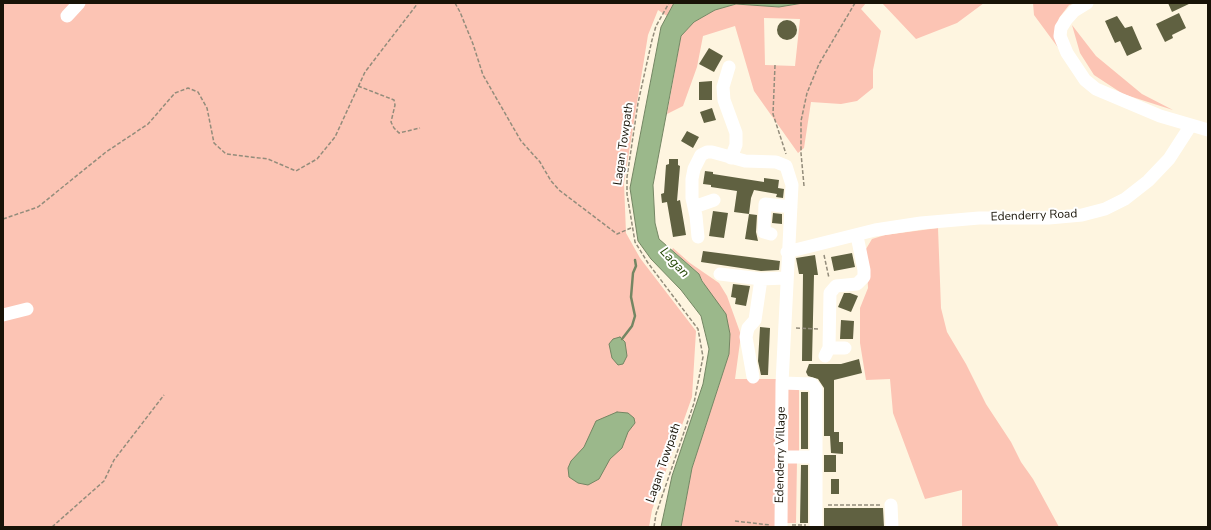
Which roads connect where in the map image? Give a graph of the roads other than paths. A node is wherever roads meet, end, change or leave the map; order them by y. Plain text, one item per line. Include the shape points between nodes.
1 (79, 3) edge
2 (1086, 3) edge
3 (67, 16) dead end
4 (729, 67) dead end
5 (1191, 125) junction
6 (1208, 130) edge
7 (732, 158) junction
8 (714, 200) dead end
9 (694, 207) junction
10 (791, 207) junction
11 (771, 234) dead end
12 (857, 236) junction
13 (698, 237) dead end
14 (787, 252) junction
15 (720, 274) dead end
16 (761, 279) junction
17 (786, 282) junction
18 (27, 310) dead end
19 (3, 315) edge
20 (845, 348) dead end
21 (753, 376) dead end
22 (782, 383) junction
23 (781, 457) junction
24 (816, 457) junction
25 (891, 505) road end
26 (780, 526) edge
27 (816, 526) edge
28 (892, 527) edge

1 - 3 street
2 - 5 street via 1066,20 1060,36 1084,80 1096,89 1160,116
4 - 7 street via 723,88 724,100 736,134
5 - 6 street
5 - 12 street, Edenderry Road via 1170,159 1148,181 1125,199 1105,209 1082,215 1049,218 979,218 921,222 875,230
7 - 9 street via 707,152 697,161 692,179
7 - 10 street via 782,163 786,166 792,185
8 - 9 street
9 - 13 street
10 - 11 street via 765,204 764,232
10 - 14 street
12 - 14 street, Edenderry Road
12 - 20 street via 864,277 857,284 841,284 832,290 828,298 827,352
14 - 17 street
15 - 16 street
16 - 17 street via 786,278
16 - 21 street via 755,320 748,328 746,337
17 - 22 street
18 - 19 street
22 - 23 street, Edenderry Village
22 - 24 street via 812,384 816,389
23 - 24 street
23 - 26 street, Edenderry Village
24 - 27 street
25 - 28 street

